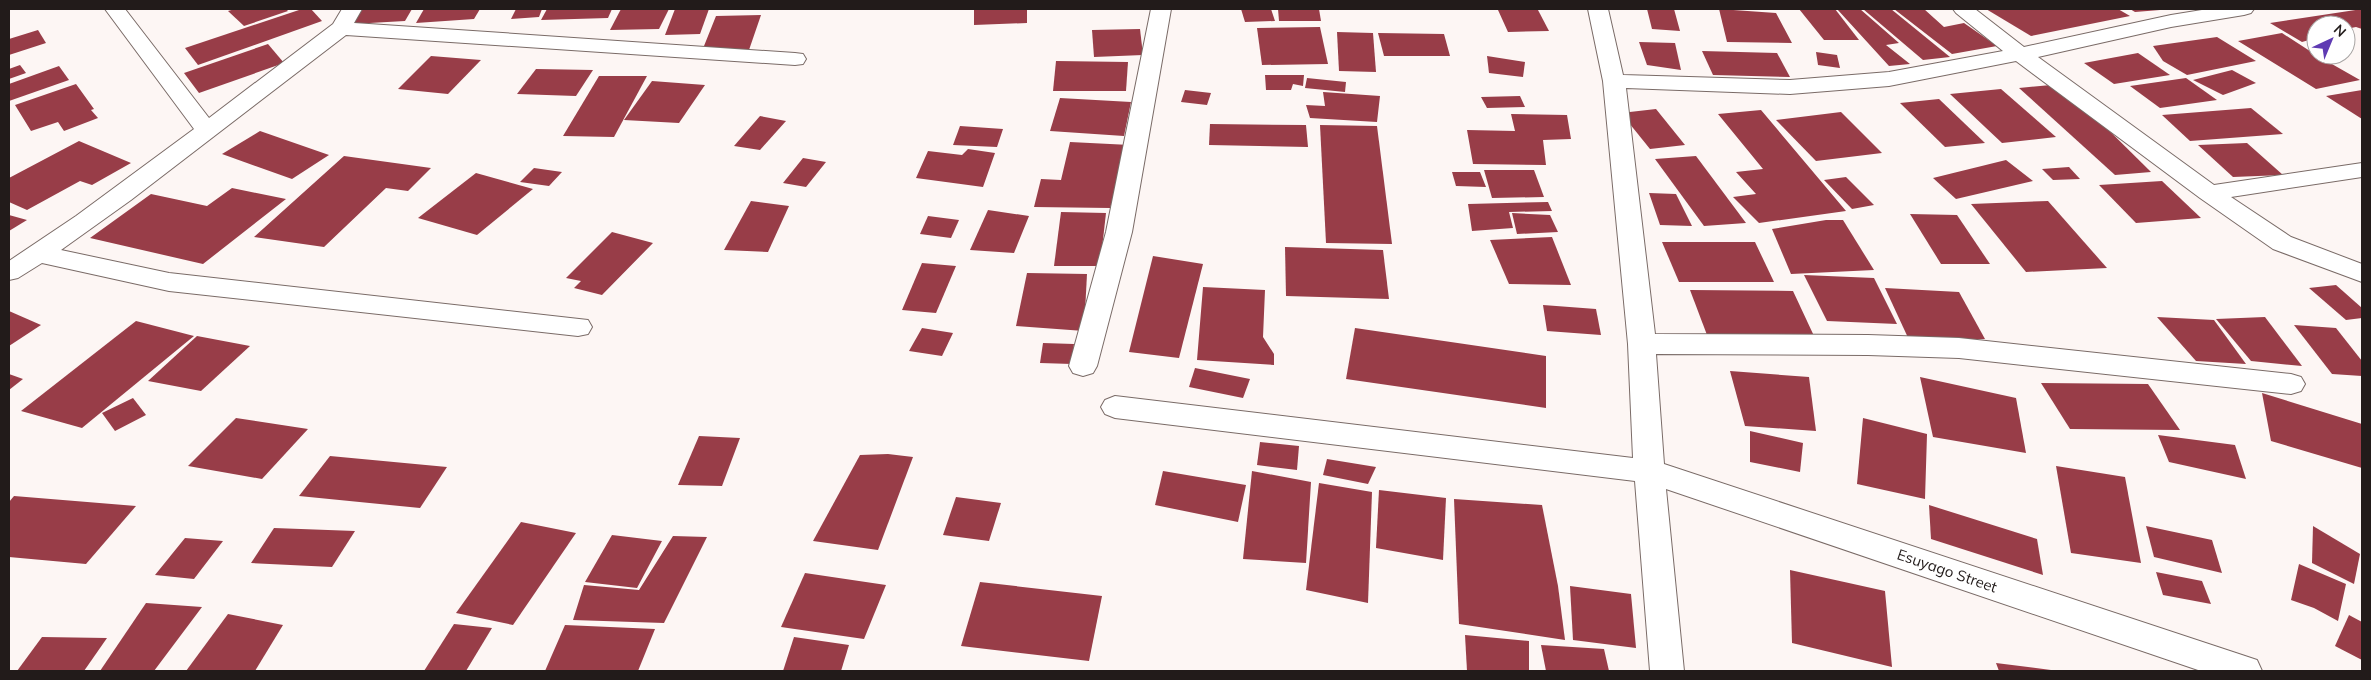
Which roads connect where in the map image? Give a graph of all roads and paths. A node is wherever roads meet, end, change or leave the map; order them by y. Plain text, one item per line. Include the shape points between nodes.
1 (115, 9) edge
2 (1161, 9) edge
3 (1598, 9) edge
4 (1963, 9) edge
5 (2244, 9) edge
6 (346, 18) edge
7 (2019, 53) junction
8 (795, 59) dead end
9 (1614, 81) junction
10 (207, 131) junction
11 (2362, 170) edge
12 (2208, 193) junction
13 (39, 254) junction
14 (9, 272) edge
15 (2362, 274) edge
16 (578, 327) dead end
17 (1642, 344) junction
18 (1083, 366) dead end
19 (2291, 384) dead end
20 (1115, 407) dead end
21 (1649, 471) junction
22 (1667, 671) edge
23 (2246, 671) edge

1 - 10 street
2 - 18 street via 1119,232
3 - 9 street
4 - 7 street
5 - 7 street
6 - 8 street
6 - 10 street
7 - 9 street via 1932,72 1790,87
7 - 12 street
9 - 17 street
10 - 13 street
11 - 12 street
12 - 15 street via 2282,243
13 - 14 street
13 - 16 street via 169,282
17 - 19 street via 1959,348
17 - 21 street
20 - 21 street, Esuyago Street
21 - 22 street
21 - 23 street, Esuyago Street

